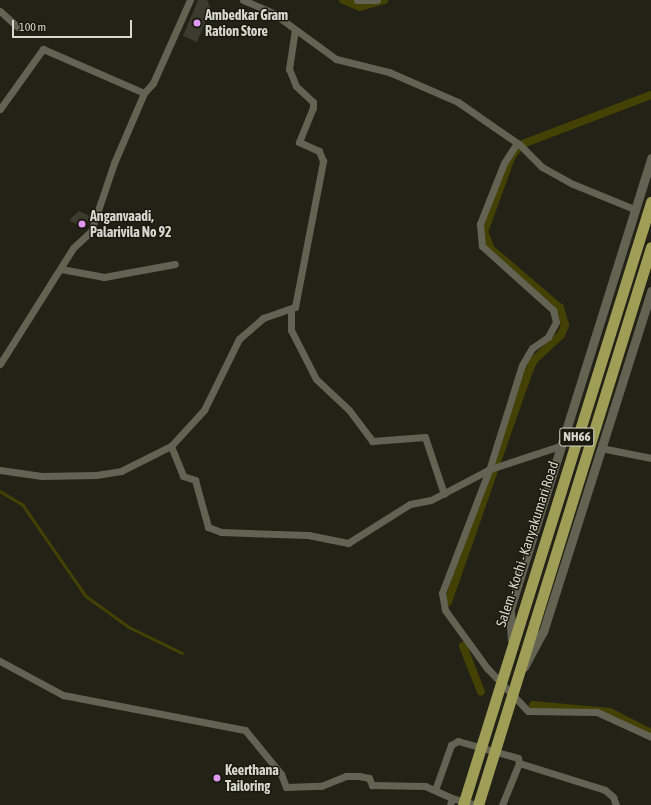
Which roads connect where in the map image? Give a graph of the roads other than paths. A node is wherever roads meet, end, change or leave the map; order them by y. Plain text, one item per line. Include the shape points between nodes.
1 (190, 0) edge
2 (243, 0) edge
3 (357, 0) edge
4 (377, 0) edge
5 (0, 11) edge
6 (18, 26) dead end
7 (295, 29) junction
8 (144, 93) junction
9 (0, 109) edge
10 (517, 143) junction
11 (651, 158) edge
12 (651, 202) edge
13 (634, 208) junction
14 (651, 247) edge
15 (175, 264) dead end
16 (61, 269) junction
17 (651, 292) edge
18 (291, 311) junction
19 (0, 364) edge
20 (171, 446) junction
21 (560, 446) junction
22 (601, 448) junction
23 (651, 458) edge
24 (0, 470) edge
25 (490, 470) junction
26 (444, 494) junction
27 (512, 640) junction
28 (0, 661) edge
29 (514, 686) junction
30 (651, 736) edge
31 (518, 764) junction
32 (436, 790) junction
33 (451, 802) edge
34 (463, 805) edge
35 (477, 805) edge
36 (502, 805) edge
37 (616, 805) edge

1 - 8 street via 153,83
2 - 7 street via 260,5
3 - 4 street
5 - 6 street
7 - 10 street via 336,59 389,72 458,102
7 - 18 street via 290,69 294,82 313,102 299,142 319,151 323,161 297,300
8 - 9 street via 43,49
8 - 16 street via 114,163 91,231 73,248
10 - 13 street via 542,167 572,184
10 - 25 street via 504,162 480,224 482,246 553,310 556,322 548,337 532,348 522,365
11 - 13 street
12 - 27 highway, Salem - Kochi - Kanyakumari Road / NH66
13 - 21 street
14 - 29 highway, Salem - Kochi - Kanyakumari Road / NH66
15 - 16 street via 104,277
16 - 19 street
17 - 22 street
18 - 20 street via 262,318 239,339 204,410
18 - 26 street via 291,330 316,379 349,410 372,442 425,437
20 - 24 street via 121,471 96,475 42,476
20 - 26 street via 183,476 195,480 208,526 222,532 308,536 348,543 410,504 431,500
21 - 25 street
21 - 27 street via 510,609
22 - 23 street
22 - 29 street via 543,632
25 - 26 street
25 - 30 street via 442,593 445,610 487,668 528,711 597,712
27 - 34 highway, Salem - Kochi - Kanyakumari Road / NH66
28 - 32 street via 63,695 245,730 281,774 286,787 321,786 346,776 359,776 378,786 425,786
29 - 35 highway, Salem - Kochi - Kanyakumari Road / NH66
31 - 32 street via 518,758 458,741 451,745
31 - 36 street
31 - 37 street via 604,790 613,797
32 - 33 street
33 - 35 street

